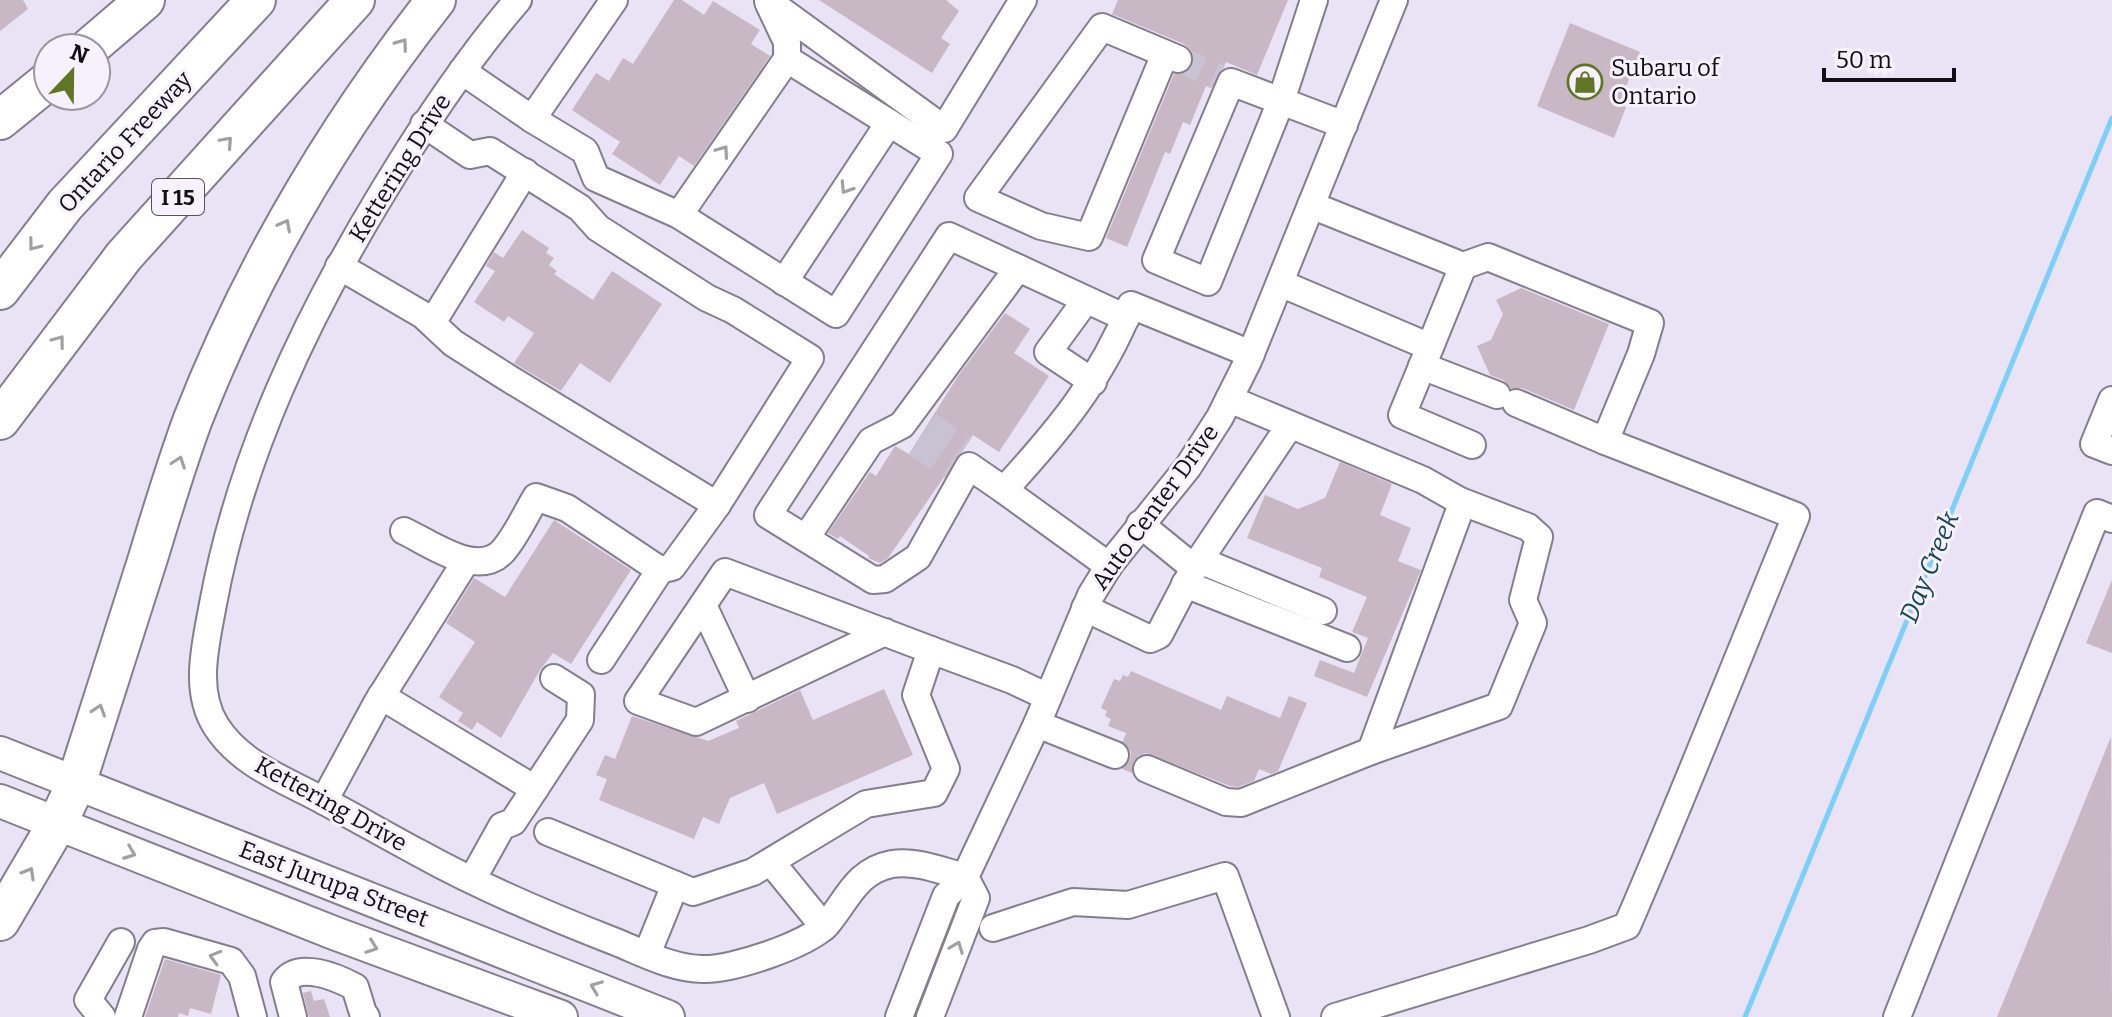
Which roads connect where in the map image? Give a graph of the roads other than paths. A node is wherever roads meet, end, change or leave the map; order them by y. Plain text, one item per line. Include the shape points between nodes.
1 (145, 0) edge
2 (256, 0) edge
3 (355, 0) edge
4 (436, 0) edge
5 (518, 0) edge
6 (614, 0) edge
7 (768, 0) edge
8 (1023, 0) edge
9 (1314, 0) edge
10 (1394, 0) edge
11 (108, 32) edge
12 (1171, 57) joint
13 (787, 59) junction
14 (462, 71) junction
15 (32, 94) edge
16 (1281, 101) junction
17 (532, 119) junction
18 (0, 120) edge
19 (889, 123) junction
20 (424, 124) junction
21 (1344, 125) junction
22 (525, 172) junction
23 (1311, 205) junction
24 (679, 215) junction
25 (339, 266) junction
26 (1463, 266) junction
27 (1018, 268) junction
28 (784, 282) junction
29 (1280, 283) junction
30 (0, 290) edge
31 (1086, 300) junction
32 (1126, 318) junction
33 (432, 323) junction
34 (1251, 354) junction
35 (1426, 356) junction
36 (1093, 382) junction
37 (1229, 399) junction
38 (2112, 400) edge
39 (0, 420) edge
40 (1290, 425) junction
41 (1605, 441) junction
42 (1472, 445) dead end
43 (2112, 451) edge
44 (1004, 490) junction
45 (1460, 501) junction
46 (717, 505) junction
47 (2112, 519) edge
48 (1140, 524) junction
49 (404, 531) dead end
50 (806, 538) junction
51 (466, 561) junction
52 (1109, 566) junction
53 (660, 570) junction
54 (1193, 571) junction
55 (703, 605) junction
56 (1085, 608) junction
57 (1323, 611) dead end
58 (885, 632) junction
59 (1347, 648) dead end
60 (931, 650) junction
61 (601, 660) dead end
62 (554, 678) dead end
63 (381, 696) junction
64 (1048, 697) junction
65 (747, 699) junction
66 (1037, 724) junction
67 (1371, 751) junction
68 (0, 753) edge
69 (1115, 755) dead end
70 (1147, 769) dead end
71 (76, 784) junction
72 (535, 789) junction
73 (0, 801) edge
74 (324, 801) junction
75 (57, 824) junction
76 (548, 832) dead end
77 (771, 862) junction
78 (965, 877) junction
79 (472, 880) junction
80 (675, 885) junction
81 (0, 921) edge
82 (824, 927) junction
83 (993, 928) dead end
84 (121, 942) dead end
85 (647, 954) junction
86 (363, 1011) edge
87 (102, 1017) edge
88 (128, 1017) edge
89 (253, 1017) edge
90 (293, 1017) edge
91 (561, 1017) edge
92 (668, 1017) edge
93 (899, 1017) edge
94 (930, 1017) edge
95 (1276, 1017) edge
96 (1335, 1017) edge
97 (1897, 1017) edge

1 - 11 highway
2 -> 30 highway, Ontario Freeway via 65,205
39 -> 3 highway, I 15 via 124,256
71 -> 4 highway via 193,419 223,350 288,219 328,153
5 - 14 street, Kettering Drive
6 - 17 street
7 - 8 street via 944,129
7 - 13 street via 787,42
9 - 16 street
10 - 21 street, Auto Center Drive
12 - 12 street via 1102,27 978,198 1041,226 1089,237
13 - 19 street
24 -> 13 street
14 - 17 street
14 - 20 street, Kettering Drive
15 - 18 highway
16 - 16 street via 1225,80 1156,260 1208,282
16 - 21 street
17 - 24 street via 585,151 596,178
19 -> 28 street
19 - 28 street via 939,154 836,314
20 - 22 street via 470,155 490,151
20 - 25 street, Kettering Drive
21 - 23 street, Auto Center Drive
22 - 33 street
22 - 46 street via 580,208 598,228 810,358
23 - 26 street
23 - 29 street, Auto Center Drive
24 - 28 street
25 - 33 street
25 - 74 street, Kettering Drive via 292,361 244,484 220,570 203,691 214,723 235,750
26 - 35 street
26 - 41 street via 1488,257 1650,323
27 - 31 street
27 - 50 street via 916,431 871,441
27 - 50 street via 949,236 768,515
29 - 34 street, Auto Center Drive
29 - 35 street
31 - 32 street
31 - 36 street via 1048,352
32 - 34 street via 1131,305
32 - 36 street
33 - 46 street via 464,350
34 - 37 street, Auto Center Drive
35 - 41 street via 1506,399
35 - 42 street via 1402,415
36 - 44 street
37 - 40 street
37 - 48 street, Auto Center Drive via 1188,467
38 - 43 street via 2094,444
40 - 45 street via 1423,480
40 - 54 street
41 - 96 street via 1796,516 1627,926
44 - 50 street via 962,461 918,557 885,579 873,580
44 - 52 street
45 - 67 street
45 - 67 street via 1528,527 1539,537 1523,600 1533,623 1499,706
46 - 53 street via 672,567
47 - 97 street via 2097,513
48 - 52 street, Auto Center Drive
48 - 54 street
49 - 51 street
51 - 53 street via 487,562 502,552 536,497 567,508
51 - 63 street
52 - 56 street, Auto Center Drive
53 - 61 street
54 - 56 street via 1159,635 1150,639
54 - 57 street
54 - 59 street
55 - 58 street via 725,572
55 - 65 street
55 - 65 street via 638,701 696,722
56 - 64 street, Auto Center Drive
58 - 60 street
58 - 65 street
60 - 64 street
60 - 77 street via 916,695 946,769 934,793 866,804
62 - 72 street via 581,695 580,720
63 - 72 street
63 - 74 street
64 - 66 street, Auto Center Drive
66 - 69 street
66 - 78 street, Auto Center Drive
67 - 70 street via 1241,803 1226,802
68 - 71 main road, East Jurupa Street
71 - 75 highway
92 -> 71 main road, East Jurupa Street
72 - 79 street via 513,822 502,826
73 - 75 main road, East Jurupa Street
74 - 79 street, Kettering Drive
81 -> 75 highway
75 -> 91 main road, East Jurupa Street
76 - 80 street
77 - 80 street via 693,892
77 - 82 street
78 - 82 street, Kettering Drive via 908,863 881,867 858,880
78 - 93 street, Auto Center Drive via 946,896
94 -> 78 street via 976,898
79 - 85 street, Kettering Drive
80 - 85 street
82 - 85 street, Kettering Drive via 767,956 705,969
83 - 95 street via 1073,902 1128,905 1225,876
84 - 87 street via 88,1000
86 - 90 street via 355,987 304,970 284,982
89 -> 88 street via 242,976 231,961 164,942 151,949

